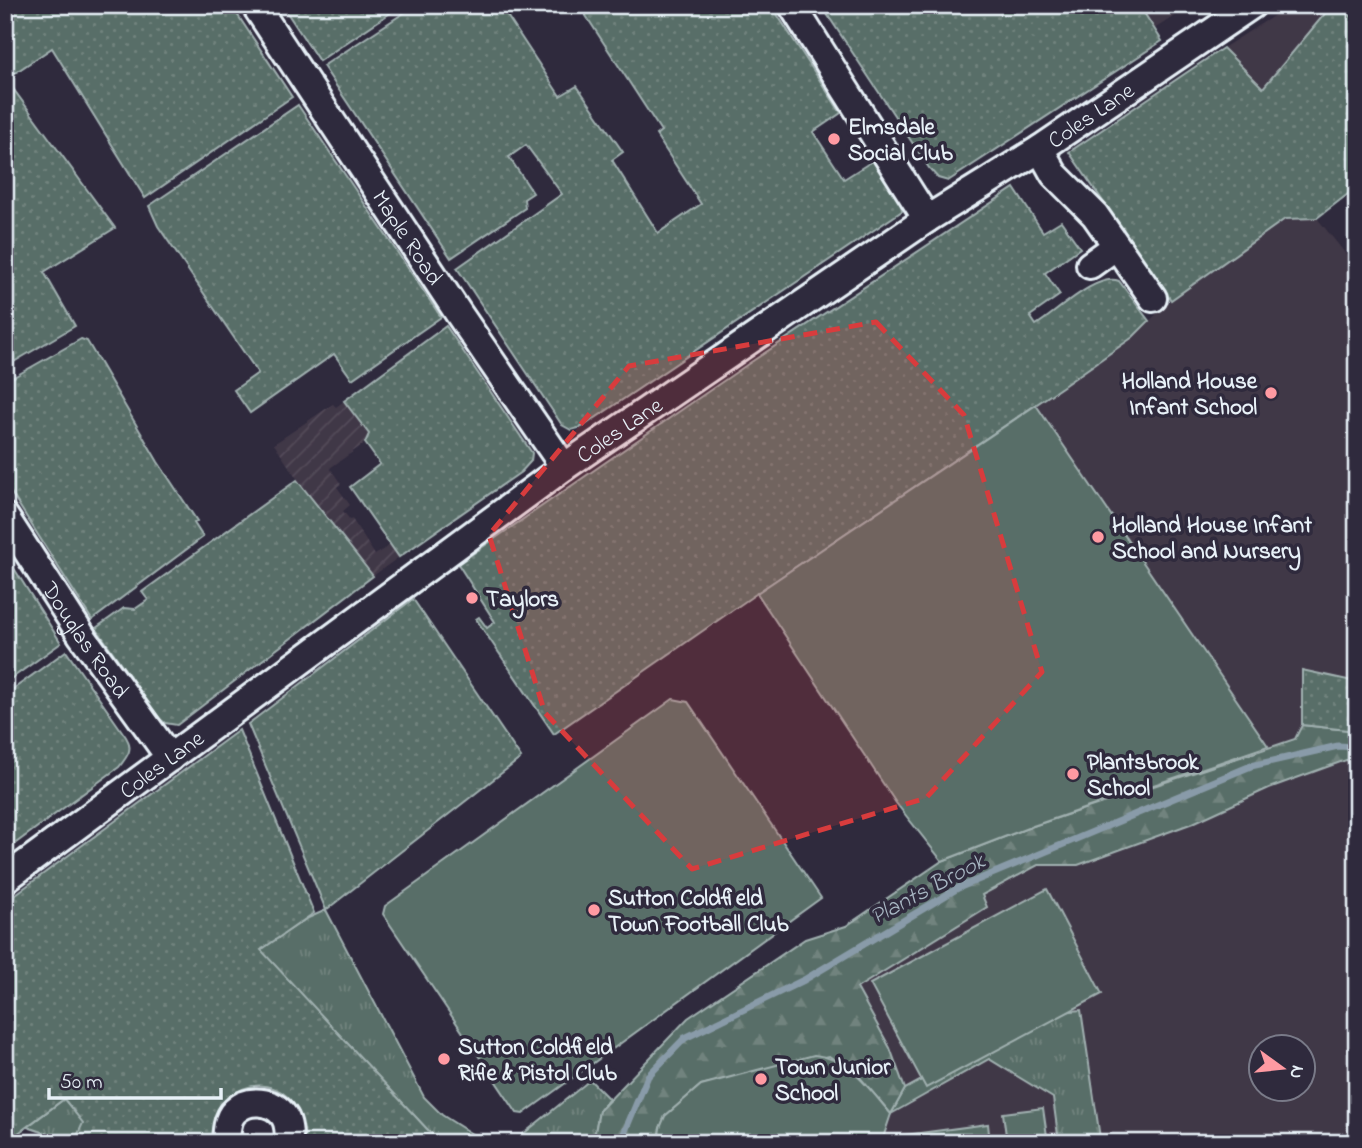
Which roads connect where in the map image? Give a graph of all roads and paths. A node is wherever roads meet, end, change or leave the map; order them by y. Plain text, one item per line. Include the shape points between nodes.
1 (255, 5) edge
2 (792, 5) edge
3 (1252, 5) edge
4 (1040, 149) junction
5 (927, 219) junction
6 (1115, 247) junction
7 (1090, 265) dead end
8 (1153, 299) dead end
9 (564, 467) junction
10 (5, 517) edge
11 (170, 758) junction
12 (5, 879) edge
13 (226, 1143) edge
14 (289, 1143) edge

1 - 9 street, Maple Road
2 - 5 street
3 - 4 street, Coles Lane
4 - 5 street, Coles Lane
4 - 6 street via 1054,174 1095,215
5 - 9 street, Coles Lane
6 - 7 street
6 - 8 street
9 - 11 street, Coles Lane
10 - 11 street, Douglas Road
11 - 12 street, Coles Lane
13 - 14 street via 234,1111 252,1102 270,1104 284,1115

